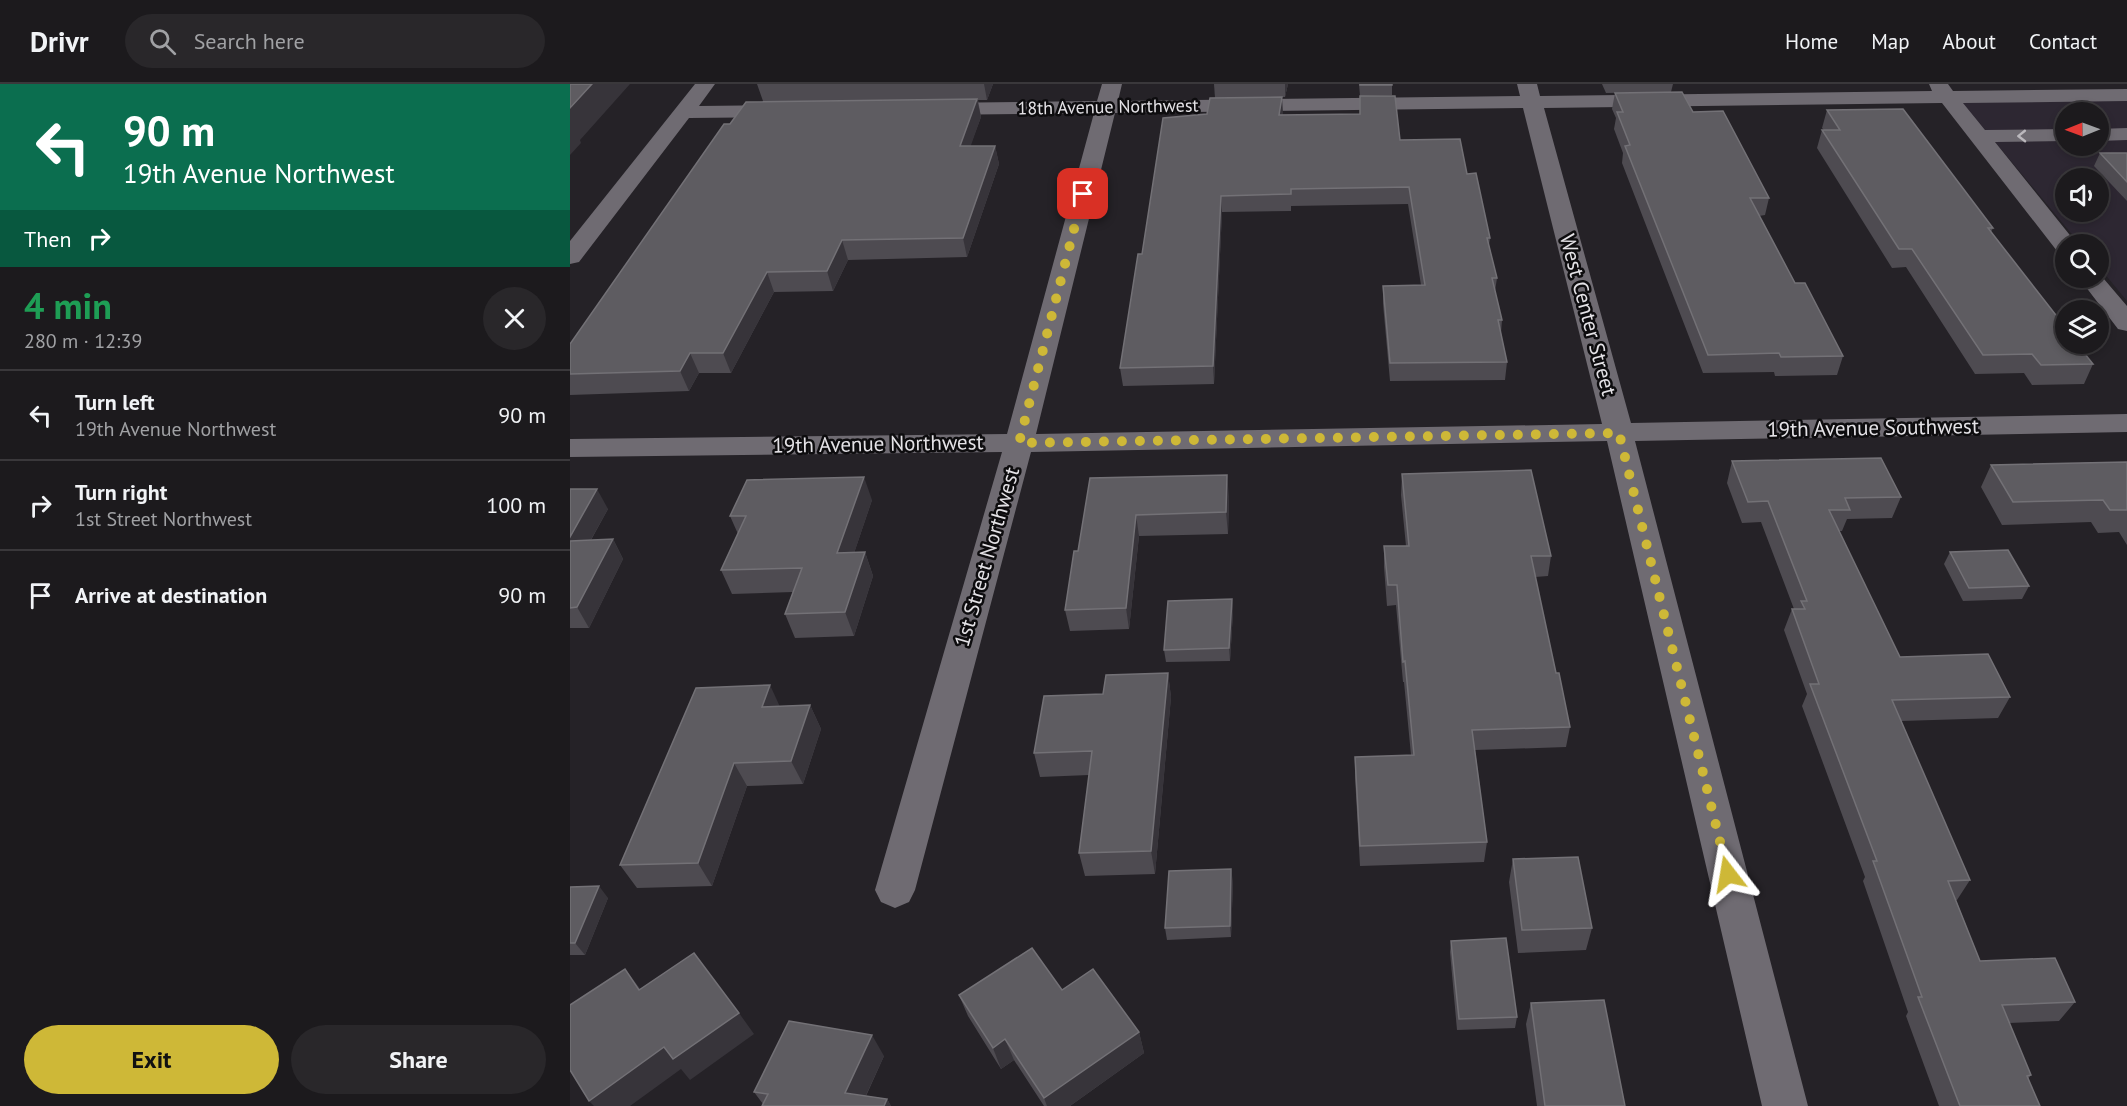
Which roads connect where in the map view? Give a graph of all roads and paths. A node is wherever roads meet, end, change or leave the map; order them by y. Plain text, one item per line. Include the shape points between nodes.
1 (705, 84) edge
2 (1942, 91) edge
3 (1529, 93) edge
4 (2127, 95) edge
5 (1109, 96) edge
6 (919, 110) edge
7 (802, 111) edge
8 (683, 112) junction
9 (2127, 134) edge
10 (2055, 135) edge
11 (2109, 135) edge
12 (1978, 136) junction
13 (2056, 234) edge
14 (570, 257) edge
15 (2099, 288) edge
16 (2127, 323) edge
17 (2127, 423) edge
18 (1619, 433) junction
19 (1019, 443) junction
20 (570, 448) edge
21 (895, 890) dead end
22 (1785, 1106) edge

1 - 8 street
2 - 3 street, 18th Avenue Northwest
2 - 4 street, 18th Avenue Northwest
2 - 12 street
3 - 5 street, 18th Avenue Northwest
3 - 18 street, West Center Street
5 - 6 street, 18th Avenue Northwest
5 - 19 street, 1st Street Northwest
7 - 8 street
8 - 14 street
9 - 11 street
10 -> 12 street
12 - 13 street
15 - 16 street
17 - 18 street, 19th Avenue Southwest
18 - 19 street, 19th Avenue Northwest
18 - 22 street, West Center Street
19 - 20 street, 19th Avenue Northwest
19 - 21 street, 1st Street Northwest

